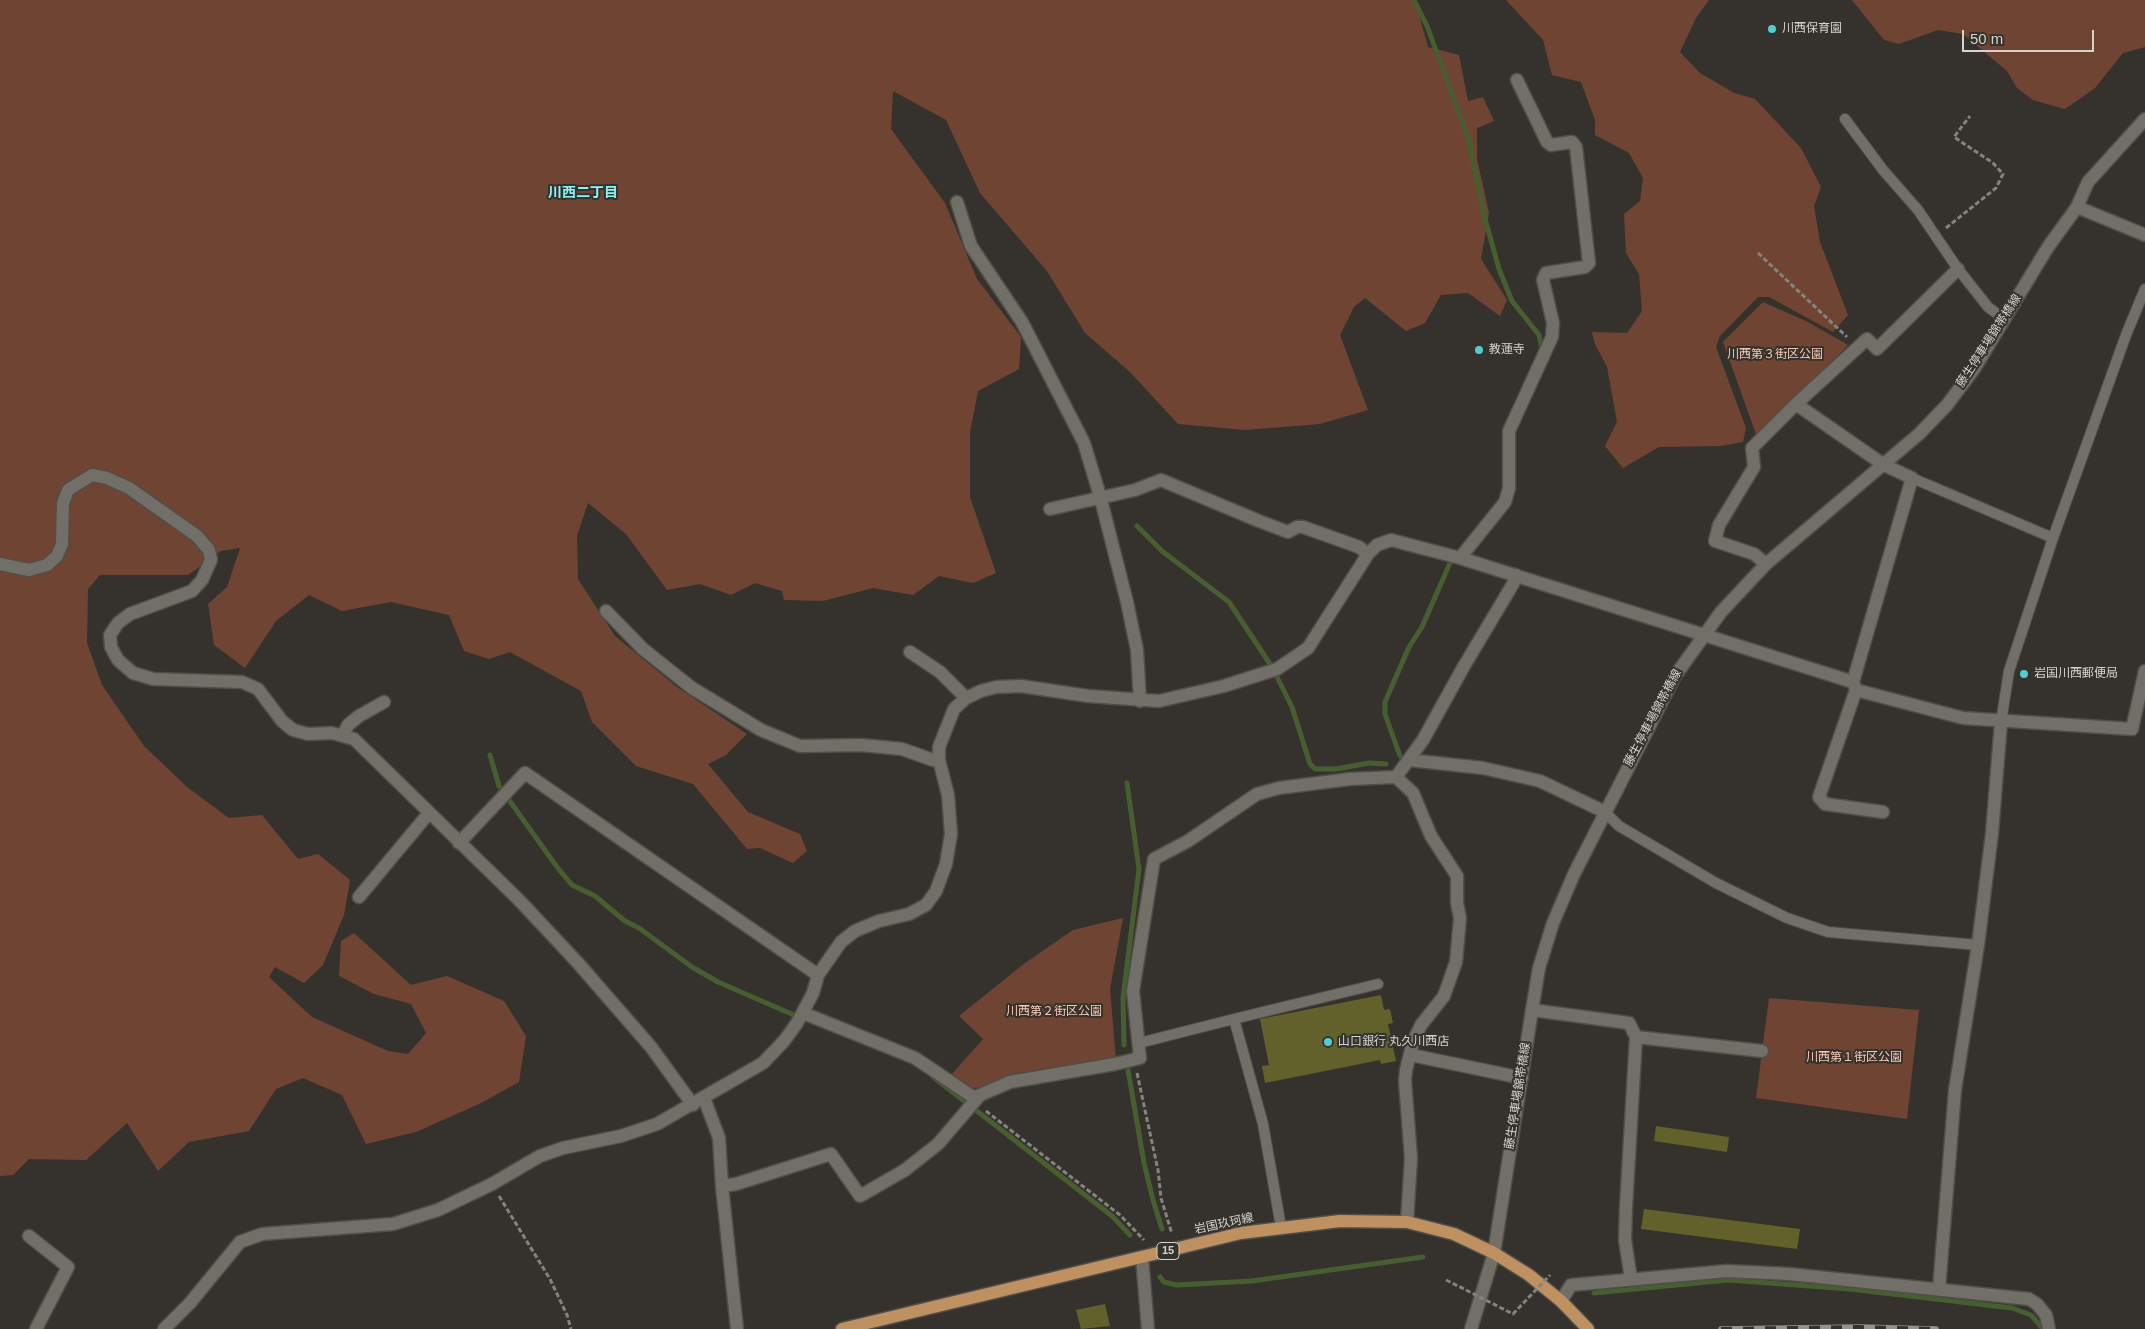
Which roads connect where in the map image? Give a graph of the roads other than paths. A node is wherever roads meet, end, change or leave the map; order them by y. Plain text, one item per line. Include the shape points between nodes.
1 (1517, 80) dead end
2 (1845, 119) dead end
3 (2145, 119) edge
4 (957, 202) dead end
5 (2077, 207) junction
6 (2145, 235) edge
7 (1958, 269) junction
8 (2145, 289) edge
9 (2004, 319) junction
10 (1796, 404) junction
11 (1884, 465) junction
12 (1912, 478) junction
13 (1112, 494) junction
14 (1050, 509) dead end
15 (2053, 538) junction
16 (1368, 554) junction
17 (1460, 558) junction
18 (0, 564) edge
19 (1766, 564) junction
20 (1516, 575) junction
21 (606, 611) dead end
22 (1703, 634) junction
23 (910, 652) dead end
24 (2145, 671) edge
25 (1854, 686) junction
26 (966, 698) junction
27 (1140, 701) junction
28 (384, 702) dead end
29 (2002, 722) junction
30 (343, 735) junction
31 (939, 760) junction
32 (1409, 760) junction
33 (1396, 776) junction
34 (1605, 812) junction
35 (1882, 812) dead end
36 (429, 813) junction
37 (459, 843) junction
38 (359, 897) dead end
39 (1978, 945) junction
40 (818, 976) junction
41 (1378, 984) dead end
42 (1532, 1010) junction
43 (802, 1014) junction
44 (1234, 1019) junction
45 (1636, 1037) junction
46 (1139, 1043) junction
47 (1762, 1052) dead end
48 (1411, 1055) junction
49 (1522, 1078) junction
50 (698, 1101) junction
51 (972, 1104) junction
52 (722, 1186) junction
53 (1407, 1222) junction
54 (1281, 1227) junction
55 (29, 1236) dead end
56 (1494, 1254) junction
57 (1142, 1257) junction
58 (1631, 1279) junction
59 (1939, 1289) junction
60 (1561, 1301) junction
61 (2049, 1328) edge
62 (36, 1329) edge
63 (164, 1329) edge
64 (737, 1329) edge
65 (842, 1329) edge
66 (1148, 1329) edge
67 (1471, 1329) edge
68 (1588, 1329) edge

1 - 17 street via 1547,142 1551,145 1572,142 1576,147 1589,263 1585,267 1546,273 1542,280 1553,323 1552,336 1509,431 1509,488 1505,502
2 - 7 lane via 1918,210
3 - 5 street, 藤生停車場錦帯橋線 via 2088,182
4 - 13 street via 970,246 1022,322
5 - 6 street
5 - 9 street, 藤生停車場錦帯橋線
7 - 9 lane via 1988,307
7 - 10 street via 1877,349 1867,339
8 - 15 lane
9 - 11 street, 藤生停車場錦帯橋線 via 1974,369 1947,405
10 - 11 street
10 - 19 street via 1752,448 1754,467 1719,525 1715,541 1754,554
11 - 12 street
11 - 19 street, 藤生停車場錦帯橋線
12 - 15 lane
12 - 25 street
13 - 14 street
13 - 16 street via 1161,480 1288,532 1303,526 1359,547
13 - 27 street via 1137,650
15 - 29 lane via 2009,670
16 - 17 street via 1377,545 1391,540
16 - 27 street via 1308,648 1273,671 1159,701
17 - 20 street
18 - 30 street via 29,570 47,565 57,556 62,544 64,503 68,490 79,481 92,475 129,488 197,536 209,550 212,560 202,580 192,590 130,614 118,623 110,635 111,647 118,660 133,673 153,679 242,682 258,689 292,730
19 - 22 street, 藤生停車場錦帯橋線
20 - 22 street
20 - 32 street
21 - 31 street via 643,649 692,688 761,730 800,746 861,745 902,749
22 - 25 street
22 - 34 street, 藤生停車場錦帯橋線 via 1674,676
23 - 26 street via 940,672
24 - 29 street via 2132,729
25 - 29 street via 1963,718
25 - 35 street via 1819,797 1825,804
26 - 27 street via 996,687 1022,686
26 - 31 street via 954,709 946,727 939,747
28 - 30 street via 359,716 348,725
29 - 39 street
30 - 36 street via 354,739
31 - 40 street via 948,795 951,834 946,864 936,891 926,905 909,914 879,921 841,942
32 - 33 street
32 - 34 street via 1483,768 1540,781
33 - 46 street via 1279,788 1257,794 1188,841 1154,859 1133,991
33 - 48 street via 1412,793 1431,836 1457,876 1460,918 1456,962 1444,996 1421,1025
34 - 39 lane via 1627,831 1716,883 1787,918 1828,932
34 - 42 street, 藤生停車場錦帯橋線 via 1552,923
36 - 37 street
36 - 38 street
37 - 40 street via 525,773
37 - 50 street via 578,963
39 - 59 street via 1954,1090
40 - 43 street
41 - 44 lane
42 - 45 street via 1629,1023
42 - 49 street, 藤生停車場錦帯橋線
43 - 50 street via 784,1041 763,1063
43 - 51 street via 915,1058
44 - 46 lane
44 - 54 lane via 1262,1116
45 - 47 street
45 - 58 street via 1625,1240
46 - 51 street via 1140,1058 1133,1061 1010,1082 980,1095
48 - 49 street
48 - 53 street via 1405,1081 1411,1158
49 - 56 street, 藤生停車場錦帯橋線
50 - 52 street via 719,1138
50 - 63 street via 657,1124 540,1156 438,1210 393,1224 262,1234 240,1242
51 - 52 street via 938,1144 905,1170 860,1196 832,1154
52 - 64 street
53 - 54 main road, 岩国玖珂線 / 15 via 1340,1221
53 - 56 main road, 岩国玖珂線 / 15 via 1454,1234
54 - 57 main road, 岩国玖珂線 / 15 via 1241,1233
55 - 62 street via 68,1267
56 - 60 main road, 岩国玖珂線 / 15 via 1529,1275
56 - 67 street, 藤生停車場錦帯橋線
57 - 65 main road, 岩国玖珂線 / 15
57 - 66 street
58 - 59 street via 1727,1271
58 - 60 street via 1571,1285
59 - 61 street via 2029,1300 2046,1315
60 - 68 main road, 岩国玖珂線 / 15

